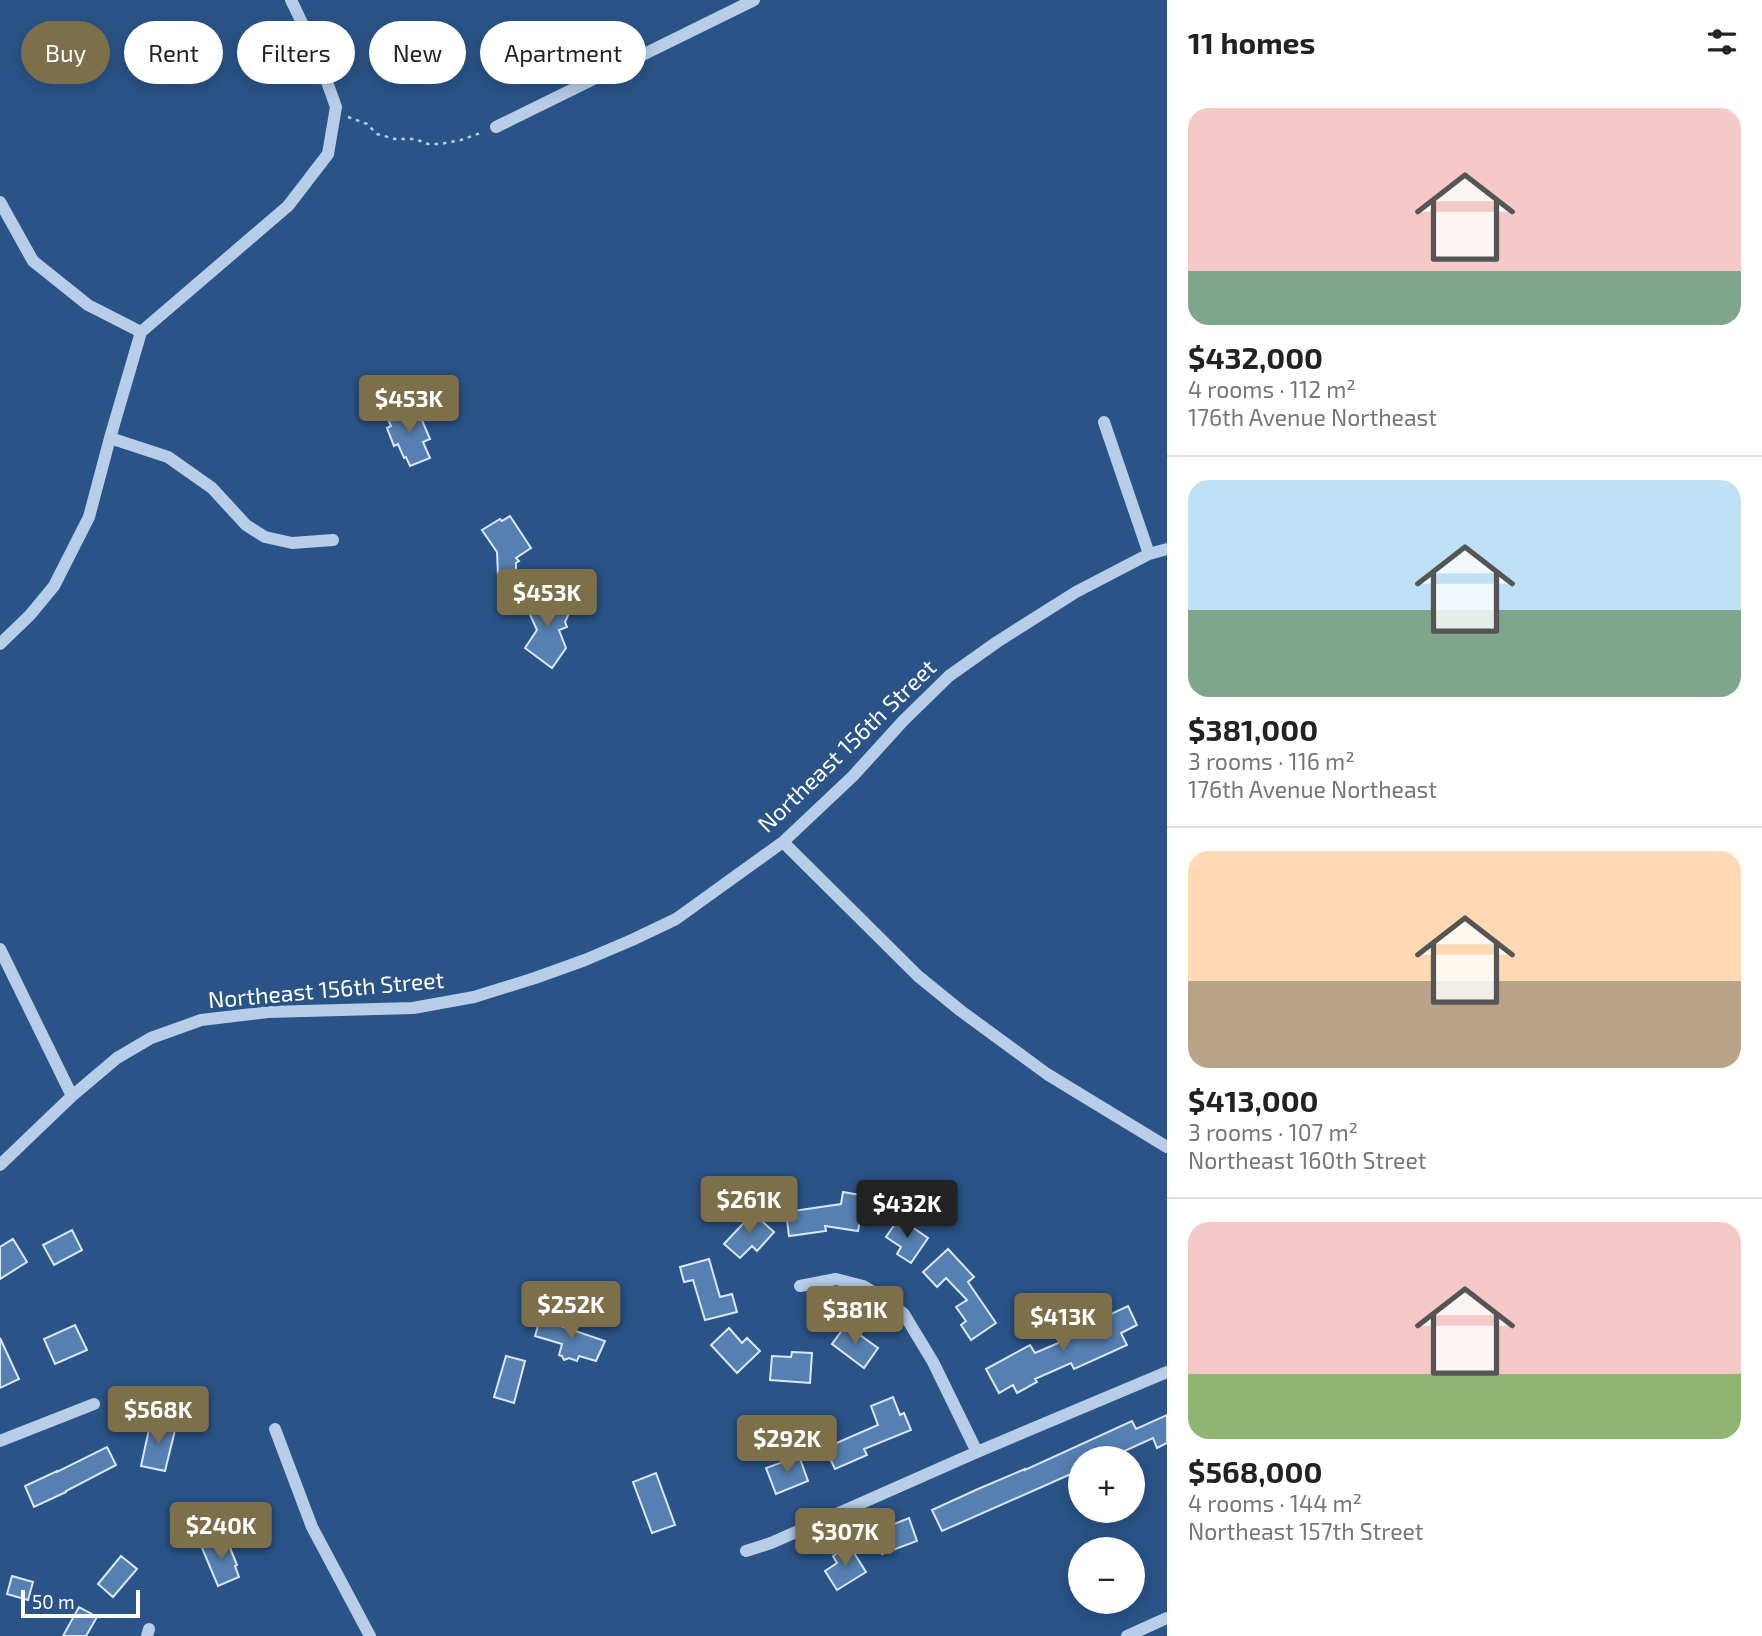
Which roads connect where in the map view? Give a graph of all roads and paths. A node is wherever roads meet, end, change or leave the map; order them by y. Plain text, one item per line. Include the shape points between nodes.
1 (291, 0) edge
2 (754, 0) edge
3 (334, 115) junction
4 (496, 127) joint
5 (0, 202) edge
6 (141, 332) junction
7 (1104, 422) dead end
8 (110, 439) junction
9 (333, 540) dead end
10 (1167, 549) edge
11 (1149, 554) junction
12 (0, 644) edge
13 (783, 842) junction
14 (0, 949) edge
15 (72, 1096) junction
16 (1167, 1147) edge
17 (0, 1164) edge
18 (800, 1286) dead end
19 (1167, 1372) edge
20 (94, 1404) dead end
21 (275, 1429) dead end
22 (0, 1441) edge
23 (977, 1452) junction
24 (746, 1551) dead end
25 (1167, 1618) edge
26 (370, 1636) edge
27 (1127, 1636) edge

1 - 3 street via 317,54 336,107
2 - 4 street
3 - 4 path via 367,124 377,134 428,144 461,140
3 - 6 street via 328,155 288,206
5 - 6 street via 33,261 88,305
6 - 8 street
7 - 11 street
8 - 9 street via 168,457 212,488 247,526 265,537 292,542
8 - 12 street via 89,517 54,586
10 - 11 street, Northeast 156th Street
11 - 13 street, Northeast 156th Street via 1076,592 949,676
13 - 15 street, Northeast 156th Street via 676,919 535,978 474,997 413,1008 268,1012 201,1020 150,1038 117,1058
13 - 16 street via 918,976 961,1011 1046,1074
14 - 15 street
15 - 17 street, Northeast 156th Street
18 - 23 street via 836,1279 863,1286 904,1314
19 - 23 street
20 - 22 street
21 - 26 street via 312,1527
23 - 24 street
25 - 27 street

